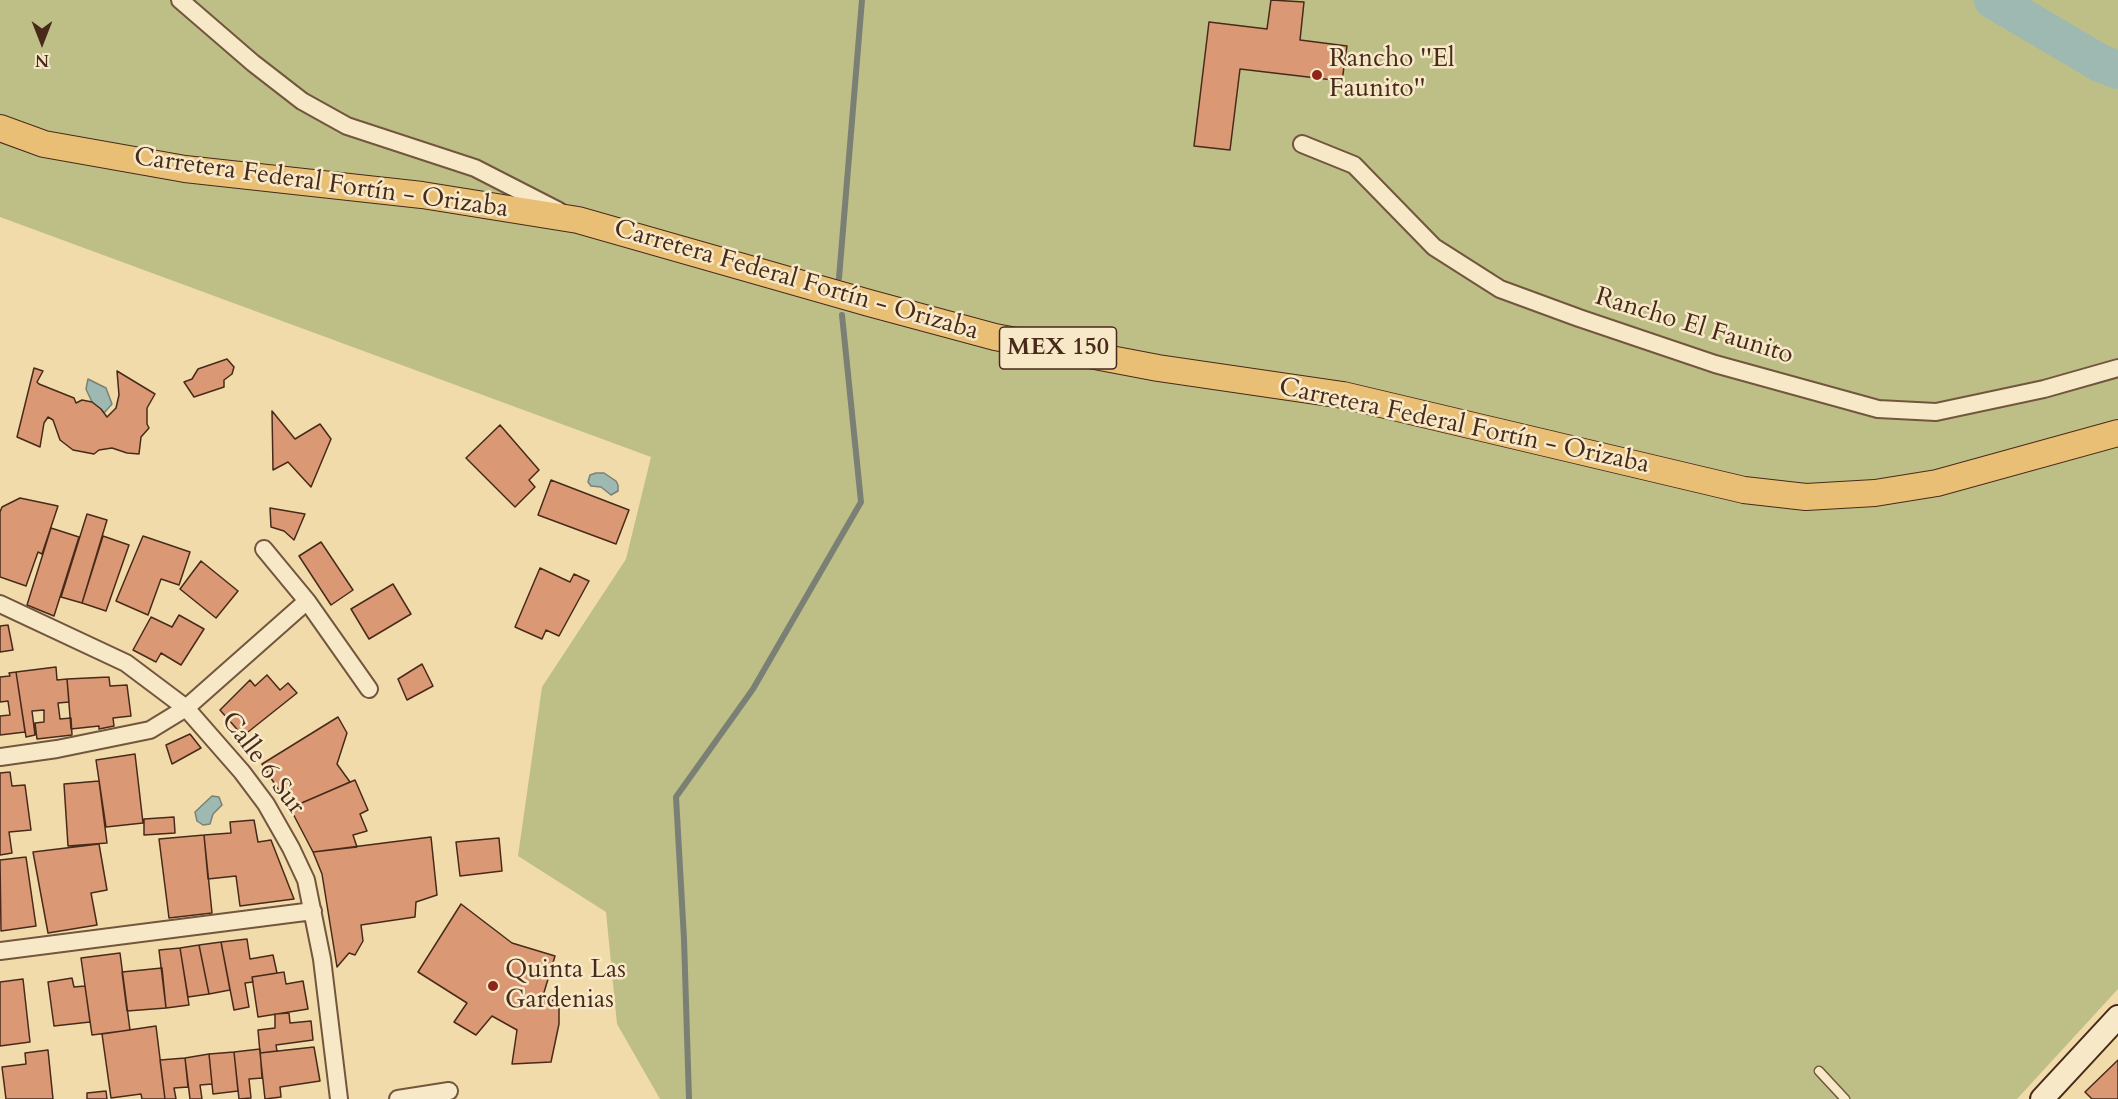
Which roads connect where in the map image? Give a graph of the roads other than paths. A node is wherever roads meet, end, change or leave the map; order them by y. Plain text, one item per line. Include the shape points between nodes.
1 (180, 0) edge
2 (0, 128) edge
3 (1302, 144) dead end
4 (578, 220) junction
5 (2118, 368) edge
6 (2118, 433) edge
7 (264, 549) dead end
8 (307, 601) junction
9 (0, 604) edge
10 (369, 689) dead end
11 (186, 708) junction
12 (0, 757) edge
13 (313, 911) junction
14 (0, 951) edge
15 (2118, 1017) edge
16 (1819, 1071) dead end
17 (449, 1091) dead end
18 (339, 1099) edge
19 (398, 1099) edge
20 (1845, 1099) edge
21 (2042, 1099) edge

1 - 4 street via 302,102 347,126 475,168
2 - 4 main road, Carretera Federal Fortín - Orizaba / MEX 150 via 44,144 185,169 422,195
3 - 5 street, Rancho El Faunito via 1354,165 1434,247 1500,289 1714,364 1867,406 1936,412
4 - 6 main road, Carretera Federal Fortín - Orizaba / MEX 150 via 995,337 1158,368 1343,395 1744,490 1806,497 1875,493 1927,485
7 - 8 street
8 - 10 street
8 - 11 street
9 - 11 street, Calle 6 Sur via 126,663
11 - 12 street via 150,730 57,750
11 - 13 street, Calle 6 Sur via 266,804 306,880
13 - 14 street
13 - 18 street, Calle 6 Sur
15 - 21 street
16 - 20 lane
17 - 19 street

